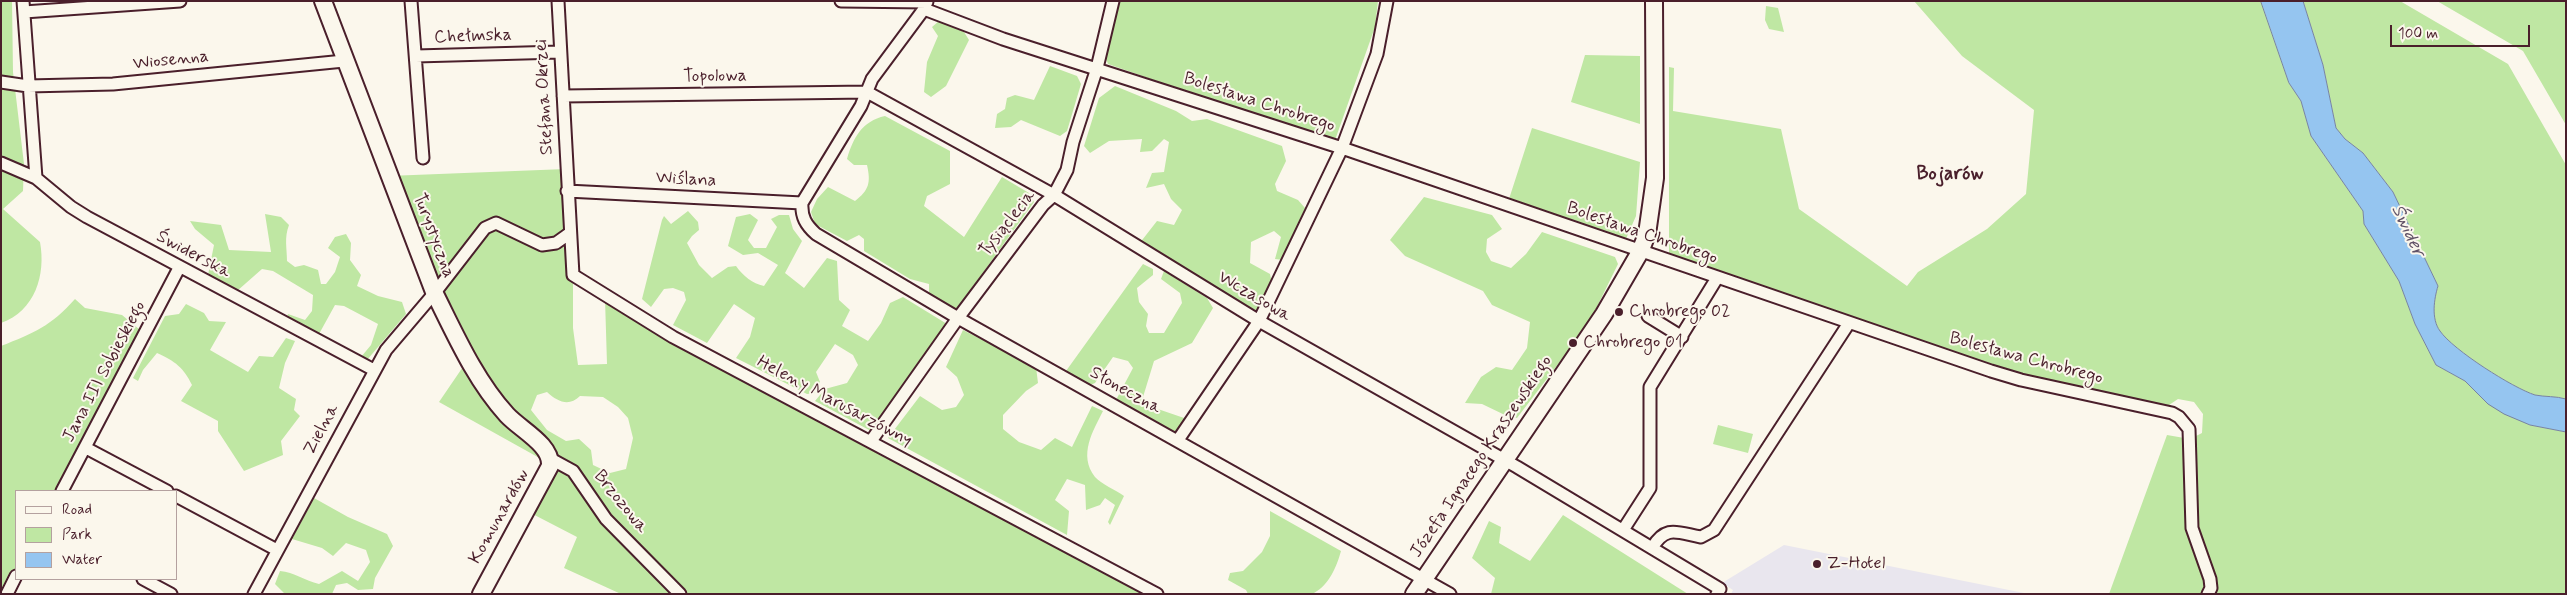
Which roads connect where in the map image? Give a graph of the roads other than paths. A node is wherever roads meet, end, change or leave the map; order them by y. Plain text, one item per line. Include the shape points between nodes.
1 (180, 1) edge
2 (323, 1) edge
3 (410, 1) edge
4 (558, 1) edge
5 (841, 1) edge
6 (1113, 1) edge
7 (1387, 1) edge
8 (1654, 1) edge
9 (926, 4) edge
10 (23, 7) edge
11 (560, 52) junction
12 (416, 56) junction
13 (344, 61) junction
14 (1097, 68) junction
15 (1, 82) edge
16 (28, 86) junction
17 (867, 92) junction
18 (563, 96) junction
19 (1342, 148) junction
20 (423, 158) dead end
21 (1, 163) edge
22 (36, 178) junction
23 (568, 191) junction
24 (1054, 195) junction
25 (802, 203) junction
26 (570, 232) junction
27 (1640, 252) junction
28 (179, 268) junction
29 (1717, 278) junction
30 (434, 292) junction
31 (1648, 316) dead end
32 (958, 318) junction
33 (1259, 321) junction
34 (1848, 323) junction
35 (1682, 337) junction
36 (374, 370) junction
37 (1178, 440) junction
38 (871, 441) junction
39 (86, 448) junction
40 (551, 459) junction
41 (1504, 460) junction
42 (63, 490) edge
43 (165, 490) edge
44 (178, 497) edge
45 (1624, 528) junction
46 (1653, 545) junction
47 (278, 550) junction
48 (15, 578) edge
49 (1424, 579) junction
50 (145, 580) edge
51 (1718, 591) edge
52 (7, 594) edge
53 (171, 594) edge
54 (254, 594) edge
55 (481, 594) edge
56 (680, 594) edge
57 (1157, 594) edge
58 (1414, 594) edge
59 (1450, 594) edge
60 (2208, 594) edge

1 - 10 street
2 - 13 street, Turystyczna
3 - 12 street
4 - 11 street, Stefana Okrzei
5 - 9 street
6 - 14 street, Tysiąclecia
7 - 19 street via 1377,54
8 - 27 street, Józefa Ignacego Kraszewskiego via 1655,178 1647,234
9 - 14 street, Bolesława Chrobrego via 1003,39
9 - 17 street via 872,80
10 - 16 street
11 - 12 street, Chełmska
11 - 18 street, Stefana Okrzei
12 - 20 street
13 - 16 street, Wiosenna via 113,84
13 - 30 street, Turystyczna
14 - 19 street, Bolesława Chrobrego
14 - 24 street, Tysiąclecia via 1067,170
15 - 16 street, Wiosenna
16 - 22 street
17 - 18 street, Topolowa
17 - 24 street, Wczasowa
17 - 25 street
18 - 23 street, Stefana Okrzei
19 - 27 street, Bolesława Chrobrego
19 - 33 street
21 - 22 street, Świderska
22 - 28 street, Świderska via 71,207
23 - 25 street, Wiślana
23 - 26 street, Heleny Marusarzówny
24 - 32 street, Tysiąclecia via 1043,205
24 - 33 street, Wczasowa
25 - 32 street, Słoneczna via 806,226 816,234
26 - 30 street, Zielna via 556,244 542,245 496,223 485,228
26 - 38 street, Heleny Marusarzówny via 574,274 673,337
27 - 29 street, Bolesława Chrobrego
27 - 41 street, Józefa Ignacego Kraszewskiego via 1604,314
28 - 36 street, Świderska
28 - 39 street, Jana III Sobieskiego
29 - 34 street, Bolesława Chrobrego
29 - 35 street
30 - 36 street, Zielna via 399,332
30 - 40 street, Turystyczna via 487,390
31 - 35 street
32 - 37 street, Słoneczna
32 - 38 street, Tysiąclecia
33 - 37 street
33 - 41 street, Wczasowa
34 - 46 street via 1714,530 1701,537 1670,531 1660,535
34 - 60 street, Bolesława Chrobrego via 2021,380 2172,412 2180,417 2189,429 2192,528 2210,579
35 - 45 street via 1650,387 1650,488
36 - 47 street, Zielna
37 - 49 street, Słoneczna
38 - 57 street, Heleny Marusarzówny
39 - 42 street, Jana III Sobieskiego
39 - 43 street
40 - 55 street, Komunardów
40 - 56 street, Brzozowa via 573,471 606,519
41 - 45 street, Wczasowa
41 - 49 street, Józefa Ignacego Kraszewskiego
44 - 47 street
45 - 46 street, Wczasowa
46 - 51 street, Wczasowa
47 - 54 street, Zielna
48 - 52 street
49 - 58 street, Józefa Ignacego Kraszewskiego
49 - 59 street, Słoneczna
50 - 53 street

